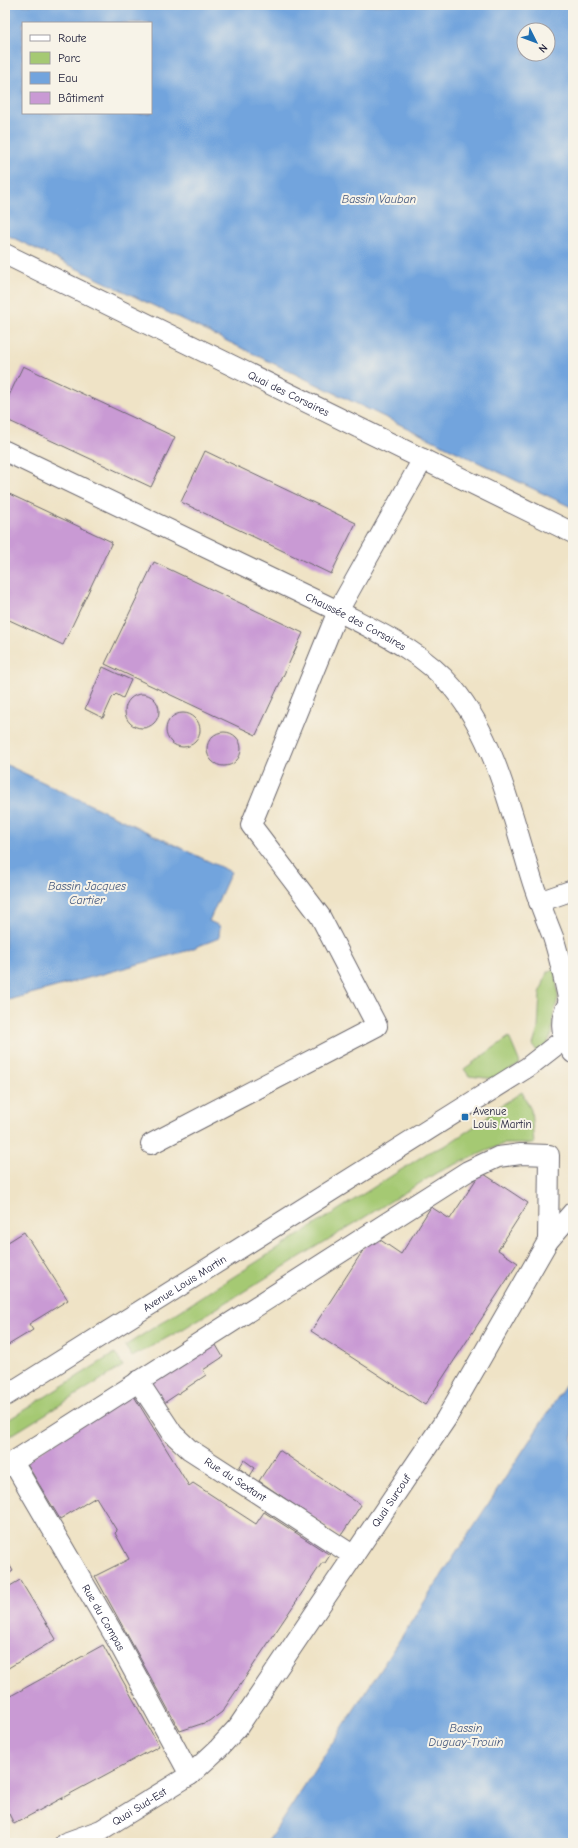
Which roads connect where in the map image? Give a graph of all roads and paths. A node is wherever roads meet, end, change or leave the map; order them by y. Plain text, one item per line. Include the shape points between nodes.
1 (5, 254) edge
2 (5, 451) edge
3 (423, 459) junction
4 (573, 533) edge
5 (338, 611) junction
6 (572, 889) edge
7 (539, 902) junction
8 (553, 938) junction
9 (573, 962) edge
10 (571, 999) edge
11 (568, 1046) edge
12 (150, 1144) dead end
13 (573, 1212) edge
14 (548, 1241) junction
15 (138, 1381) junction
16 (5, 1396) edge
17 (9, 1464) edge
18 (354, 1556) junction
19 (190, 1775) junction
20 (65, 1843) edge

1 - 3 street, Quai des Corsaires
2 - 5 street, Chaussée des Corsaires
3 - 4 street, Quai des Corsaires
3 - 5 street
5 - 7 street, Chaussée des Corsaires via 414,653 453,687 465,704 495,767
5 - 12 street via 251,825 320,916 377,1026
6 - 7 street
7 - 8 street, Chaussée des Corsaires
8 - 9 street, Chaussée des Corsaires
8 - 10 street, Chaussée des Corsaires
10 - 11 street via 562,1019
11 - 16 street, Avenue Louis Martin via 528,1067
13 - 14 street, Quai Surcouf
14 - 15 street via 549,1155 521,1154 498,1157 468,1171
14 - 18 street, Quai Surcouf via 446,1419
15 - 17 street
15 - 18 street, Rue du Sextant via 173,1434 188,1449
17 - 19 street, Rue du Compas via 117,1640
18 - 19 street, Quai Surcouf via 238,1727 220,1748
19 - 20 street, Quai Sud-Est via 101,1830

